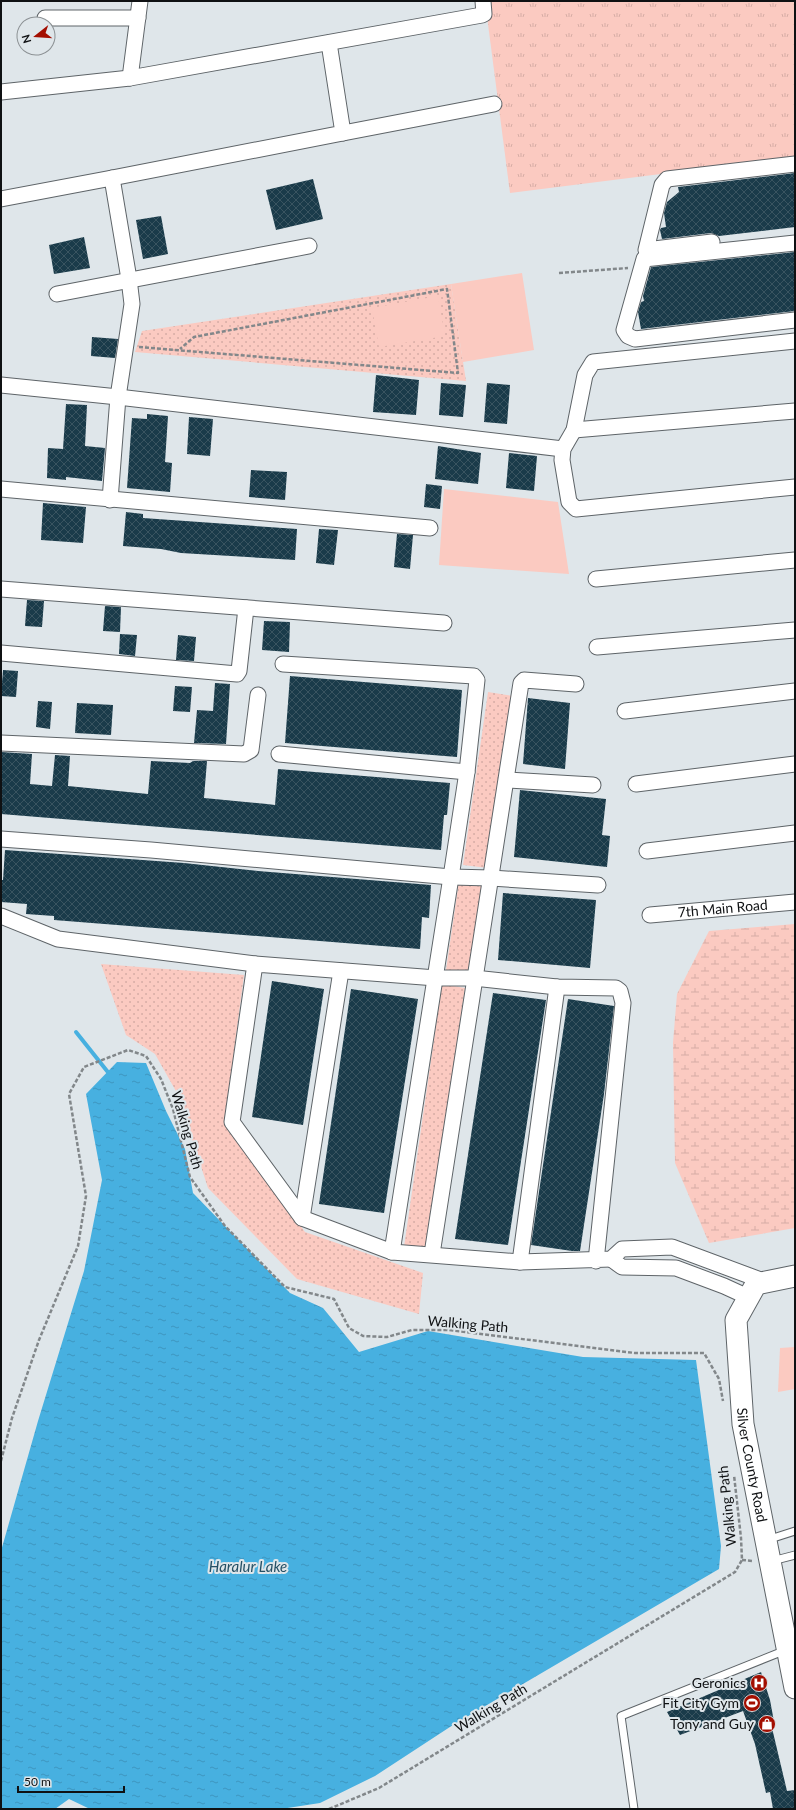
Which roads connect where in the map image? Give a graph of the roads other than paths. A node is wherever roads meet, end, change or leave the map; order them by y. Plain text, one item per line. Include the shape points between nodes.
1 (140, 1) edge
2 (483, 1) edge
3 (56, 18) edge
4 (138, 18) junction
5 (329, 43) junction
6 (130, 78) junction
7 (1, 92) edge
8 (494, 104) dead end
9 (343, 133) junction
10 (795, 164) edge
11 (112, 178) junction
12 (1, 199) edge
13 (795, 233) edge
14 (795, 243) edge
15 (309, 246) dead end
16 (129, 279) junction
17 (57, 294) dead end
18 (795, 320) edge
19 (795, 341) edge
20 (1, 385) edge
21 (118, 397) junction
22 (795, 411) edge
23 (574, 430) junction
24 (563, 449) junction
25 (795, 487) edge
26 (1, 489) edge
27 (110, 500) junction
28 (430, 528) dead end
29 (795, 560) edge
30 (596, 579) dead end
31 (1, 589) edge
32 (246, 608) junction
33 (444, 622) dead end
34 (795, 630) edge
35 (597, 647) dead end
36 (1, 653) edge
37 (283, 664) dead end
38 (576, 684) dead end
39 (795, 691) edge
40 (258, 694) dead end
41 (625, 711) dead end
42 (1, 743) edge
43 (279, 754) dead end
44 (795, 764) edge
45 (467, 772) junction
46 (507, 780) junction
47 (636, 784) dead end
48 (593, 786) dead end
49 (795, 833) edge
50 (1, 839) edge
51 (647, 851) dead end
52 (451, 877) junction
53 (491, 878) junction
54 (598, 885) dead end
55 (795, 902) edge
56 (650, 915) dead end
57 (1, 916) edge
58 (255, 964) junction
59 (341, 971) junction
60 (436, 978) junction
61 (474, 978) junction
62 (557, 987) junction
63 (302, 1218) junction
64 (392, 1252) junction
65 (432, 1254) junction
66 (603, 1260) junction
67 (520, 1262) junction
68 (795, 1276) edge
69 (766, 1282) junction
70 (748, 1297) junction
71 (795, 1531) edge
72 (765, 1540) junction
73 (795, 1555) edge
74 (770, 1562) junction
75 (788, 1649) junction
76 (795, 1688) edge
77 (634, 1809) edge

1 - 4 street
2 - 5 street via 484,15
3 - 4 street
4 - 6 street
5 - 6 street
5 - 9 street
6 - 7 street
8 - 9 street
9 - 11 street
10 - 13 street via 667,179 662,185 646,250
11 - 12 street
11 - 16 street
14 - 18 street via 644,259 624,330 628,336 635,339
15 - 16 street
16 - 17 street
16 - 21 street via 132,304
19 - 23 street via 593,362 585,375
20 - 21 street
21 - 24 street
21 - 27 street
22 - 23 street
23 - 24 street
24 - 25 street via 562,460 569,502 576,509
26 - 27 street
27 - 28 street
29 - 30 street
31 - 32 street
32 - 33 street
32 - 36 street via 237,674
34 - 35 street
37 - 45 street via 474,676 477,683
38 - 46 street via 524,680 522,682
39 - 41 street
40 - 42 street via 251,750 244,754
43 - 45 street
44 - 47 street
45 - 52 street
46 - 48 street
46 - 53 street
49 - 51 street
50 - 52 street
52 - 53 street
52 - 60 street
53 - 54 street
53 - 61 street
55 - 56 street, 7th Main Road
57 - 58 street via 58,939
58 - 59 street
58 - 63 street via 232,1122
59 - 60 street
59 - 63 street
60 - 61 street
60 - 64 street
61 - 62 street
61 - 65 street
62 - 66 street via 616,988 623,997
62 - 67 street
63 - 64 street
64 - 65 street
65 - 67 street
66 - 67 street
66 - 69 street via 622,1249 672,1247
66 - 70 street via 622,1267 676,1268
68 - 69 street, Silver County Road
69 - 70 street, Silver County Road via 756,1284
70 - 72 street, Silver County Road via 736,1320 743,1424
71 - 72 lane
72 - 74 street, Silver County Road
73 - 74 lane
74 - 75 street, Silver County Road
75 - 76 street, Silver County Road
75 - 77 lane via 621,1716

